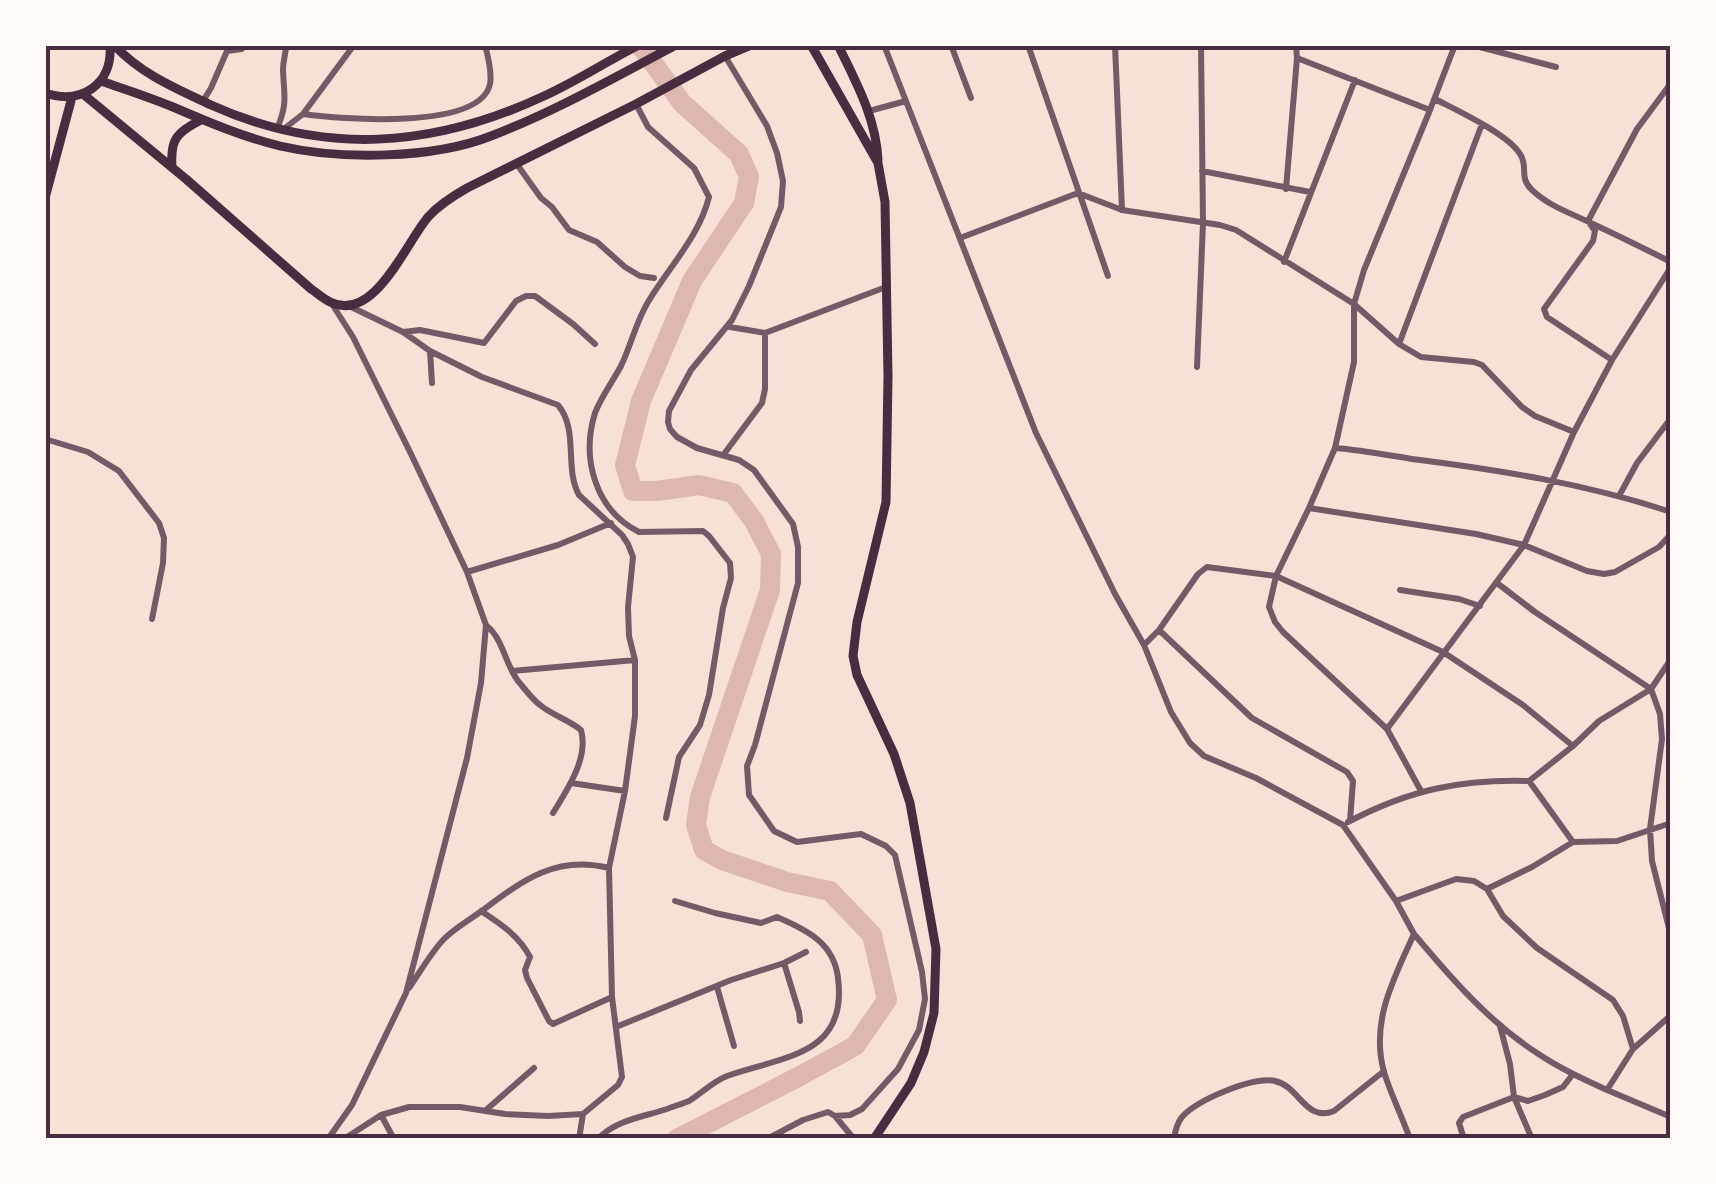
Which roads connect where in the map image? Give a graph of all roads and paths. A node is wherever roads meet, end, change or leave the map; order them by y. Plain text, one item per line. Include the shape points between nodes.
1 (112, 45) edge
2 (242, 45) edge
3 (286, 45) edge
4 (354, 45) edge
5 (485, 45) edge
6 (639, 45) edge
7 (676, 45) edge
8 (750, 45) edge
9 (810, 45) edge
10 (838, 45) edge
11 (884, 45) edge
12 (951, 45) edge
13 (1028, 45) edge
14 (1115, 45) edge
15 (1201, 45) edge
16 (1296, 45) edge
17 (1454, 45) edge
18 (1472, 45) edge
19 (725, 56) junction
20 (1296, 58) junction
21 (1556, 67) dead end
22 (1355, 80) junction
23 (101, 81) junction
24 (1671, 84) edge
25 (45, 93) edge
26 (78, 96) junction
27 (971, 98) dead end
28 (1434, 99) junction
29 (906, 100) junction
30 (203, 101) junction
31 (636, 104) junction
32 (1430, 110) junction
33 (869, 111) junction
34 (302, 114) junction
35 (201, 120) junction
36 (1482, 124) junction
37 (280, 130) junction
38 (878, 162) junction
39 (516, 163) junction
40 (172, 168) junction
41 (1202, 171) junction
42 (1286, 188) junction
43 (1310, 192) junction
44 (1078, 194) junction
45 (45, 198) edge
46 (1122, 210) junction
47 (1588, 221) junction
48 (1203, 223) junction
49 (960, 238) junction
50 (1284, 262) junction
51 (1671, 265) edge
52 (1108, 276) dead end
53 (654, 278) dead end
54 (887, 287) junction
55 (332, 304) junction
56 (1354, 304) junction
57 (349, 306) junction
58 (730, 327) dead end
59 (403, 332) junction
60 (765, 334) junction
61 (595, 344) dead end
62 (1399, 344) junction
63 (430, 351) junction
64 (1612, 360) junction
65 (1196, 367) dead end
66 (432, 384) dead end
67 (1671, 418) edge
68 (1574, 432) junction
69 (45, 439) edge
70 (1335, 448) junction
71 (724, 454) junction
72 (1552, 480) junction
73 (1618, 496) junction
74 (1309, 508) junction
75 (1671, 512) edge
76 (612, 523) junction
77 (1671, 534) edge
78 (1524, 545) junction
79 (467, 572) junction
80 (1276, 576) junction
81 (1497, 583) junction
82 (1400, 590) dead end
83 (1480, 606) junction
84 (152, 619) dead end
85 (486, 625) junction
86 (1160, 630) junction
87 (1144, 645) junction
88 (1443, 652) junction
89 (1671, 659) edge
90 (635, 660) junction
91 (510, 671) junction
92 (1651, 690) junction
93 (1387, 729) junction
94 (1573, 746) junction
95 (1529, 781) junction
96 (570, 783) junction
97 (1421, 790) junction
98 (625, 792) junction
99 (553, 813) dead end
100 (666, 818) dead end
101 (1346, 823) junction
102 (1671, 823) edge
103 (1650, 829) junction
104 (1573, 842) junction
105 (609, 868) junction
106 (1487, 889) junction
107 (675, 901) dead end
108 (1396, 901) junction
109 (482, 911) junction
110 (1414, 934) junction
111 (1671, 936) edge
112 (806, 952) dead end
113 (784, 964) junction
114 (716, 987) junction
115 (406, 994) junction
116 (612, 998) junction
117 (1671, 1015) edge
118 (800, 1021) dead end
119 (1499, 1025) junction
120 (616, 1027) junction
121 (734, 1046) dead end
122 (1632, 1049) junction
123 (534, 1068) dead end
124 (1384, 1070) junction
125 (1573, 1074) junction
126 (1606, 1090) junction
127 (1514, 1096) junction
128 (484, 1111) junction
129 (583, 1114) junction
130 (381, 1115) junction
131 (850, 1115) junction
132 (835, 1116) junction
133 (1671, 1117) edge
134 (848, 1131) junction
135 (328, 1139) edge
136 (344, 1139) edge
137 (394, 1139) edge
138 (579, 1139) edge
139 (598, 1139) edge
140 (767, 1139) edge
141 (854, 1139) edge
142 (874, 1139) edge
143 (1174, 1139) edge
144 (1410, 1139) edge
145 (1464, 1139) edge
146 (1532, 1139) edge

1 - 23 main road
1 - 30 main road via 140,70
2 - 30 street via 227,50
3 - 37 street
4 - 34 street
5 - 34 street via 491,83 476,103 399,120
6 - 37 main road via 547,95 470,126 360,140
7 - 35 main road via 488,138 406,154 351,156 282,146
8 - 19 main road
9 - 38 main road
10 - 33 main road
11 - 29 street
12 - 27 street
13 - 44 street
14 - 46 street
15 - 41 street
16 - 20 street
17 - 28 street
18 - 21 street
19 - 31 main road
19 - 71 street via 767,126 783,181 781,207 732,320 668,410 677,438
20 - 22 street
20 - 42 street
22 - 32 street
22 - 43 street
23 - 26 main road
23 - 35 main road
24 - 47 street via 1637,129
25 - 26 main road
26 - 40 main road
26 - 45 main road
28 - 32 street
28 - 36 street
29 - 33 street
29 - 49 street
30 - 37 main road
31 - 39 main road
31 - 100 street via 648,127 694,168 709,197 699,228 646,305 596,412 590,440 594,482 606,505 639,532 702,530 730,564 731,578 710,695 679,757
32 - 56 street
33 - 38 main road
34 - 37 street
35 - 40 main road via 175,139
36 - 47 street via 1520,154 1530,188 1554,208
36 - 62 street
38 - 54 main road
39 - 53 street via 569,230 597,242 640,276
39 - 57 main road via 442,203 375,292
40 - 55 main road
41 - 42 street
41 - 48 street
42 - 43 street
43 - 50 street
44 - 46 street
44 - 49 street
44 - 52 street
46 - 48 street
47 - 51 street
47 - 64 street via 1593,241 1544,314
48 - 50 street via 1236,230
48 - 65 street
49 - 87 street via 1036,433
50 - 56 street
51 - 64 street
54 - 60 street
54 - 142 main road via 886,502 853,656 910,803 937,979 912,1084
55 - 57 main road
55 - 79 street
56 - 62 street
56 - 70 street via 1354,362
57 - 59 street
58 - 60 street
59 - 61 street via 484,343 516,301 535,296
59 - 63 street
60 - 71 street via 762,403
62 - 68 street via 1421,357 1482,365 1522,407
63 - 66 street
63 - 76 street via 558,405 572,442 575,488
64 - 68 street
67 - 73 street
68 - 72 street
69 - 84 street via 88,452 119,471 159,522 163,562
70 - 72 street
70 - 74 street
71 - 131 street via 754,470 792,524 798,546 798,583 747,766 748,795 774,831 797,842 861,834 895,855 922,972 919,1030 898,1069
72 - 73 street
72 - 78 street
73 - 75 street
74 - 78 street
74 - 80 street
76 - 79 street
76 - 90 street via 633,557 628,607
77 - 78 street via 1660,547 1604,574
78 - 81 street
79 - 85 street
80 - 86 street via 1207,567
80 - 88 street
80 - 93 street via 1269,608 1275,622
81 - 83 street
81 - 92 street
82 - 83 street
83 - 88 street
85 - 91 street
85 - 115 street via 468,758
86 - 87 street
86 - 101 street via 1252,718 1346,772 1353,780
87 - 101 street via 1171,712 1204,756
88 - 93 street
88 - 94 street
89 - 92 street
90 - 91 street
90 - 98 street
91 - 96 street via 541,707 581,730 582,754
92 - 94 street via 1599,721
92 - 103 street via 1662,740
93 - 97 street
94 - 95 street
95 - 97 street
95 - 104 street
96 - 98 street
96 - 99 street
97 - 101 street
98 - 105 street
101 - 108 street
102 - 103 street
103 - 104 street via 1617,841
103 - 111 street
104 - 106 street
105 - 109 street via 546,869
105 - 116 street
106 - 108 street via 1456,879
106 - 122 street via 1503,916 1537,948 1612,1000
107 - 139 street via 761,923 777,917 812,933 837,964 838,1017 805,1051 718,1080 688,1101 612,1126
108 - 110 street
109 - 115 street via 448,935
109 - 116 street via 524,945 530,956 526,978 548,1021
110 - 119 street
110 - 124 street via 1381,1017
112 - 113 street
113 - 114 street
113 - 118 street
114 - 120 street
114 - 121 street
115 - 135 street via 352,1105
116 - 120 street
117 - 122 street
119 - 125 street
119 - 127 street
120 - 129 street via 622,1076
122 - 126 street
123 - 128 street
124 - 143 street via 1326,1114 1274,1080 1229,1089 1182,1117
124 - 144 street
125 - 126 street
125 - 127 street via 1563,1087 1528,1101
126 - 133 street
127 - 145 street via 1463,1117
127 - 146 street
128 - 129 street
128 - 130 street via 409,1107
129 - 138 street
130 - 136 street
130 - 137 street
131 - 132 street
131 - 134 street
132 - 134 street
132 - 140 street via 803,1120
134 - 141 street

